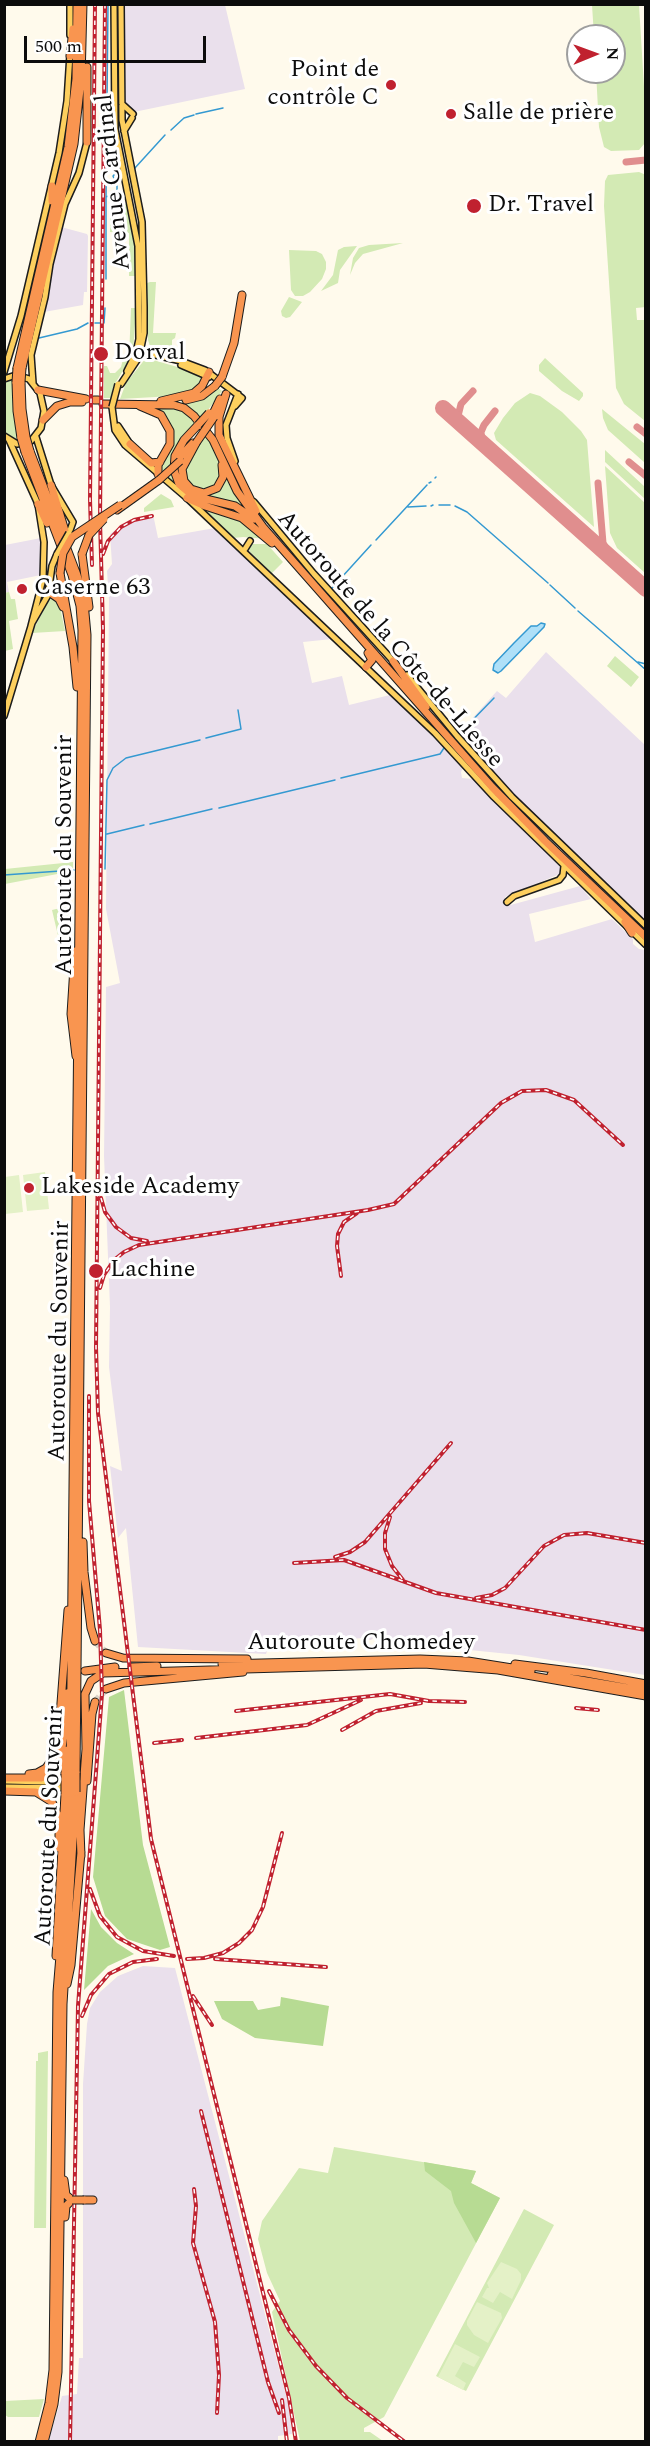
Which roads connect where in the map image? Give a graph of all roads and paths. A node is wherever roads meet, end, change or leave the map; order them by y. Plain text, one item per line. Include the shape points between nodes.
1 (70, 4) edge
2 (114, 4) edge
3 (121, 4) edge
4 (80, 6) edge
5 (70, 56) junction
6 (86, 81) junction
7 (122, 102) junction
8 (123, 131) junction
9 (87, 142) joint
10 (52, 186) junction
11 (65, 204) junction
12 (50, 227) junction
13 (48, 271) junction
14 (243, 295) dead end
15 (32, 320) junction
16 (144, 333) junction
17 (138, 352) junction
18 (164, 357) junction
19 (20, 368) junction
20 (4, 372) edge
21 (208, 374) junction
22 (4, 379) edge
23 (36, 386) junction
24 (224, 394) dead end
25 (95, 401) junction
26 (165, 401) junction
27 (138, 404) junction
28 (114, 407) junction
29 (213, 416) junction
30 (43, 420) junction
31 (200, 428) junction
32 (36, 437) junction
33 (7, 438) edge
34 (196, 443) junction
35 (130, 444) joint
36 (218, 450) junction
37 (179, 460) junction
38 (160, 462) junction
39 (158, 478) junction
40 (51, 485) junction
41 (188, 498) junction
42 (38, 504) junction
43 (121, 506) junction
44 (263, 523) junction
45 (250, 541) dead end
46 (234, 543) junction
47 (245, 549) junction
48 (282, 549) junction
49 (63, 551) junction
50 (259, 566) junction
51 (45, 590) junction
52 (342, 617) junction
53 (70, 630) junction
54 (393, 661) junction
55 (366, 670) junction
56 (430, 711) junction
57 (4, 716) edge
58 (84, 724) junction
59 (466, 767) junction
60 (492, 787) junction
61 (564, 866) junction
62 (579, 872) junction
63 (587, 879) junction
64 (507, 902) dead end
65 (614, 908) junction
66 (82, 920) junction
67 (645, 932) edge
68 (632, 933) junction
69 (645, 945) edge
70 (82, 1007) junction
71 (78, 1063) junction
72 (84, 1073) junction
73 (79, 1510) junction
74 (75, 1588) junction
75 (95, 1641) tunnel mouth
76 (106, 1653) tunnel mouth
77 (468, 1661) junction
78 (319, 1664) junction
79 (112, 1670) junction
80 (85, 1671) dead end
81 (645, 1684) edge
82 (106, 1689) tunnel mouth
83 (645, 1690) edge
84 (620, 1691) junction
85 (67, 1693) dead end
86 (645, 1696) edge
87 (645, 1701) edge
88 (95, 1702) tunnel mouth
89 (66, 1720) junction
90 (58, 1729) junction
91 (57, 1756) dead end
92 (84, 1768) junction
93 (4, 1778) edge
94 (75, 1782) junction
95 (4, 1786) edge
96 (4, 1791) edge
97 (81, 1856) junction
98 (59, 1899) junction
99 (57, 1992) junction
100 (63, 2004) junction
101 (61, 2147) junction
102 (71, 2200) junction
103 (93, 2200) dead end
104 (60, 2282) junction
105 (39, 2442) edge
106 (44, 2442) edge

1 - 5 main road
2 - 17 main road, Avenue Cardinal via 115,129 138,241
3 - 7 main road, Avenue Cardinal
4 - 5 highway
4 - 6 highway via 87,42
4 - 12 highway, Autoroute du Souvenir via 72,121
4 - 15 highway, Autoroute du Souvenir via 82,74 75,136
5 - 10 main road
6 - 9 highway
6 - 11 highway
7 - 8 main road, Avenue Cardinal
7 - 8 main road via 133,116
8 - 16 main road, Avenue Cardinal via 142,222
9 - 11 main road
10 - 12 highway
10 - 20 main road
11 - 13 main road
12 - 19 highway, Autoroute du Souvenir
13 - 15 highway
13 - 23 main road via 31,355
14 - 26 highway, bridge via 234,343 215,386 199,397
15 - 19 highway, Autoroute du Souvenir
16 - 17 main road, Avenue Cardinal
16 - 18 main road via 149,351
17 - 18 main road
17 - 21 main road
17 - 28 main road, bridge via 134,367 119,384
18 - 21 main road
19 - 49 highway, Autoroute du Souvenir, bridge via 17,411 27,452
21 - 26 highway via 194,393
21 - 54 main road via 239,398 225,425 246,487 257,506
22 - 23 main road via 25,376
23 - 25 highway, Autoroute de la Côte-de-Liesse
23 - 30 main road via 44,405
24 - 29 highway
25 - 26 highway, Autoroute de la Côte-de-Liesse
25 - 27 highway, Autoroute de la Côte-de-Liesse
25 - 30 highway, Autoroute de la Côte-de-Liesse via 59,405
26 - 44 highway, Autoroute de la Côte-de-Liesse via 188,408 210,429 239,489
27 - 36 highway, Autoroute de la Côte-de-Liesse via 184,408 203,425
27 - 38 highway via 159,414 170,429 170,444
28 - 35 main road via 118,426
28 - 39 main road via 114,424 121,440
29 - 31 highway, bridge
29 - 34 highway, bridge
29 - 44 highway
30 - 32 main road
31 - 37 highway
31 - 44 highway via 181,443 175,456 179,484 194,496 238,508
32 - 33 main road via 21,445
32 - 40 main road
33 - 42 main road
34 - 36 highway via 182,473 187,486 197,492 210,492 221,483 224,470
34 - 37 highway
35 - 38 highway via 151,462
36 - 44 highway, Autoroute de la Côte-de-Liesse via 237,491
37 - 39 highway, bridge
38 - 39 highway
39 - 41 main road
39 - 43 highway
40 - 49 highway via 66,532
40 - 49 main road, bridge via 73,525
41 - 46 main road
41 - 48 highway via 244,519
42 - 49 highway
42 - 51 main road
43 - 53 highway, bridge via 72,537 63,553 60,573
43 - 58 highway, bridge via 92,531 82,554 92,639
44 - 48 highway, Autoroute de la Côte-de-Liesse
44 - 56 highway, Autoroute de la Côte-de-Liesse
45 - 47 main road
46 - 47 main road
46 - 50 main road
47 - 50 main road
48 - 52 highway, Autoroute de la Côte-de-Liesse
49 - 51 main road
49 - 58 highway, Autoroute du Souvenir via 81,588 87,625
50 - 55 main road
51 - 53 highway via 61,602
51 - 57 main road
52 - 55 highway via 371,656
52 - 60 highway, Autoroute de la Côte-de-Liesse
53 - 58 highway
54 - 56 highway
54 - 62 main road
55 - 59 main road
56 - 62 highway, Autoroute de la Côte-de-Liesse via 510,802
58 - 66 highway, Autoroute du Souvenir
59 - 60 highway
59 - 61 main road
60 - 62 highway, Autoroute de la Côte-de-Liesse
61 - 62 main road
61 - 64 main road via 559,880
62 - 63 highway, Autoroute de la Côte-de-Liesse
63 - 65 highway, Autoroute de la Côte-de-Liesse
63 - 67 highway, Autoroute de la Côte-de-Liesse
63 - 68 main road
65 - 67 highway, Autoroute de la Côte-de-Liesse
65 - 68 highway
66 - 70 highway, Autoroute du Souvenir
66 - 71 highway via 71,1010
66 - 72 highway via 88,953 88,1055
68 - 69 main road
70 - 71 highway, Autoroute du Souvenir
70 - 72 highway, Autoroute du Souvenir
71 - 74 highway, Autoroute du Souvenir
72 - 73 highway, Autoroute du Souvenir
73 - 74 highway, Autoroute du Souvenir
73 - 75 highway
74 - 90 highway via 67,1620
74 - 92 highway via 82,1642
74 - 94 highway, Autoroute du Souvenir
76 - 78 highway via 123,1658
77 - 78 highway, Autoroute Chomedey via 405,1658
77 - 81 highway via 577,1671
77 - 83 highway, Autoroute Chomedey
78 - 79 highway, Autoroute Chomedey
78 - 82 highway via 178,1677
78 - 84 highway, Autoroute Chomedey via 468,1666
79 - 80 highway, Autoroute Chomedey
79 - 92 highway via 96,1676 86,1690
84 - 86 highway, Autoroute Chomedey
84 - 87 highway
85 - 89 highway
88 - 97 highway
89 - 93 highway via 60,1762 53,1773 41,1778
89 - 94 highway
90 - 91 highway
90 - 93 highway via 53,1757 44,1769
92 - 94 highway
93 - 94 main road
94 - 95 main road
94 - 97 highway
94 - 98 highway
94 - 99 highway, Autoroute du Souvenir
94 - 100 highway, Autoroute du Souvenir
96 - 98 highway via 38,1793 56,1808
97 - 100 highway via 71,1965
98 - 99 highway
99 - 105 highway, Autoroute du Souvenir via 53,2365
100 - 101 highway, Autoroute du Souvenir
101 - 102 highway via 66,2193
101 - 104 highway, Autoroute du Souvenir
102 - 103 highway, bridge
102 - 104 highway via 65,2209
104 - 106 highway, Autoroute du Souvenir via 58,2376

